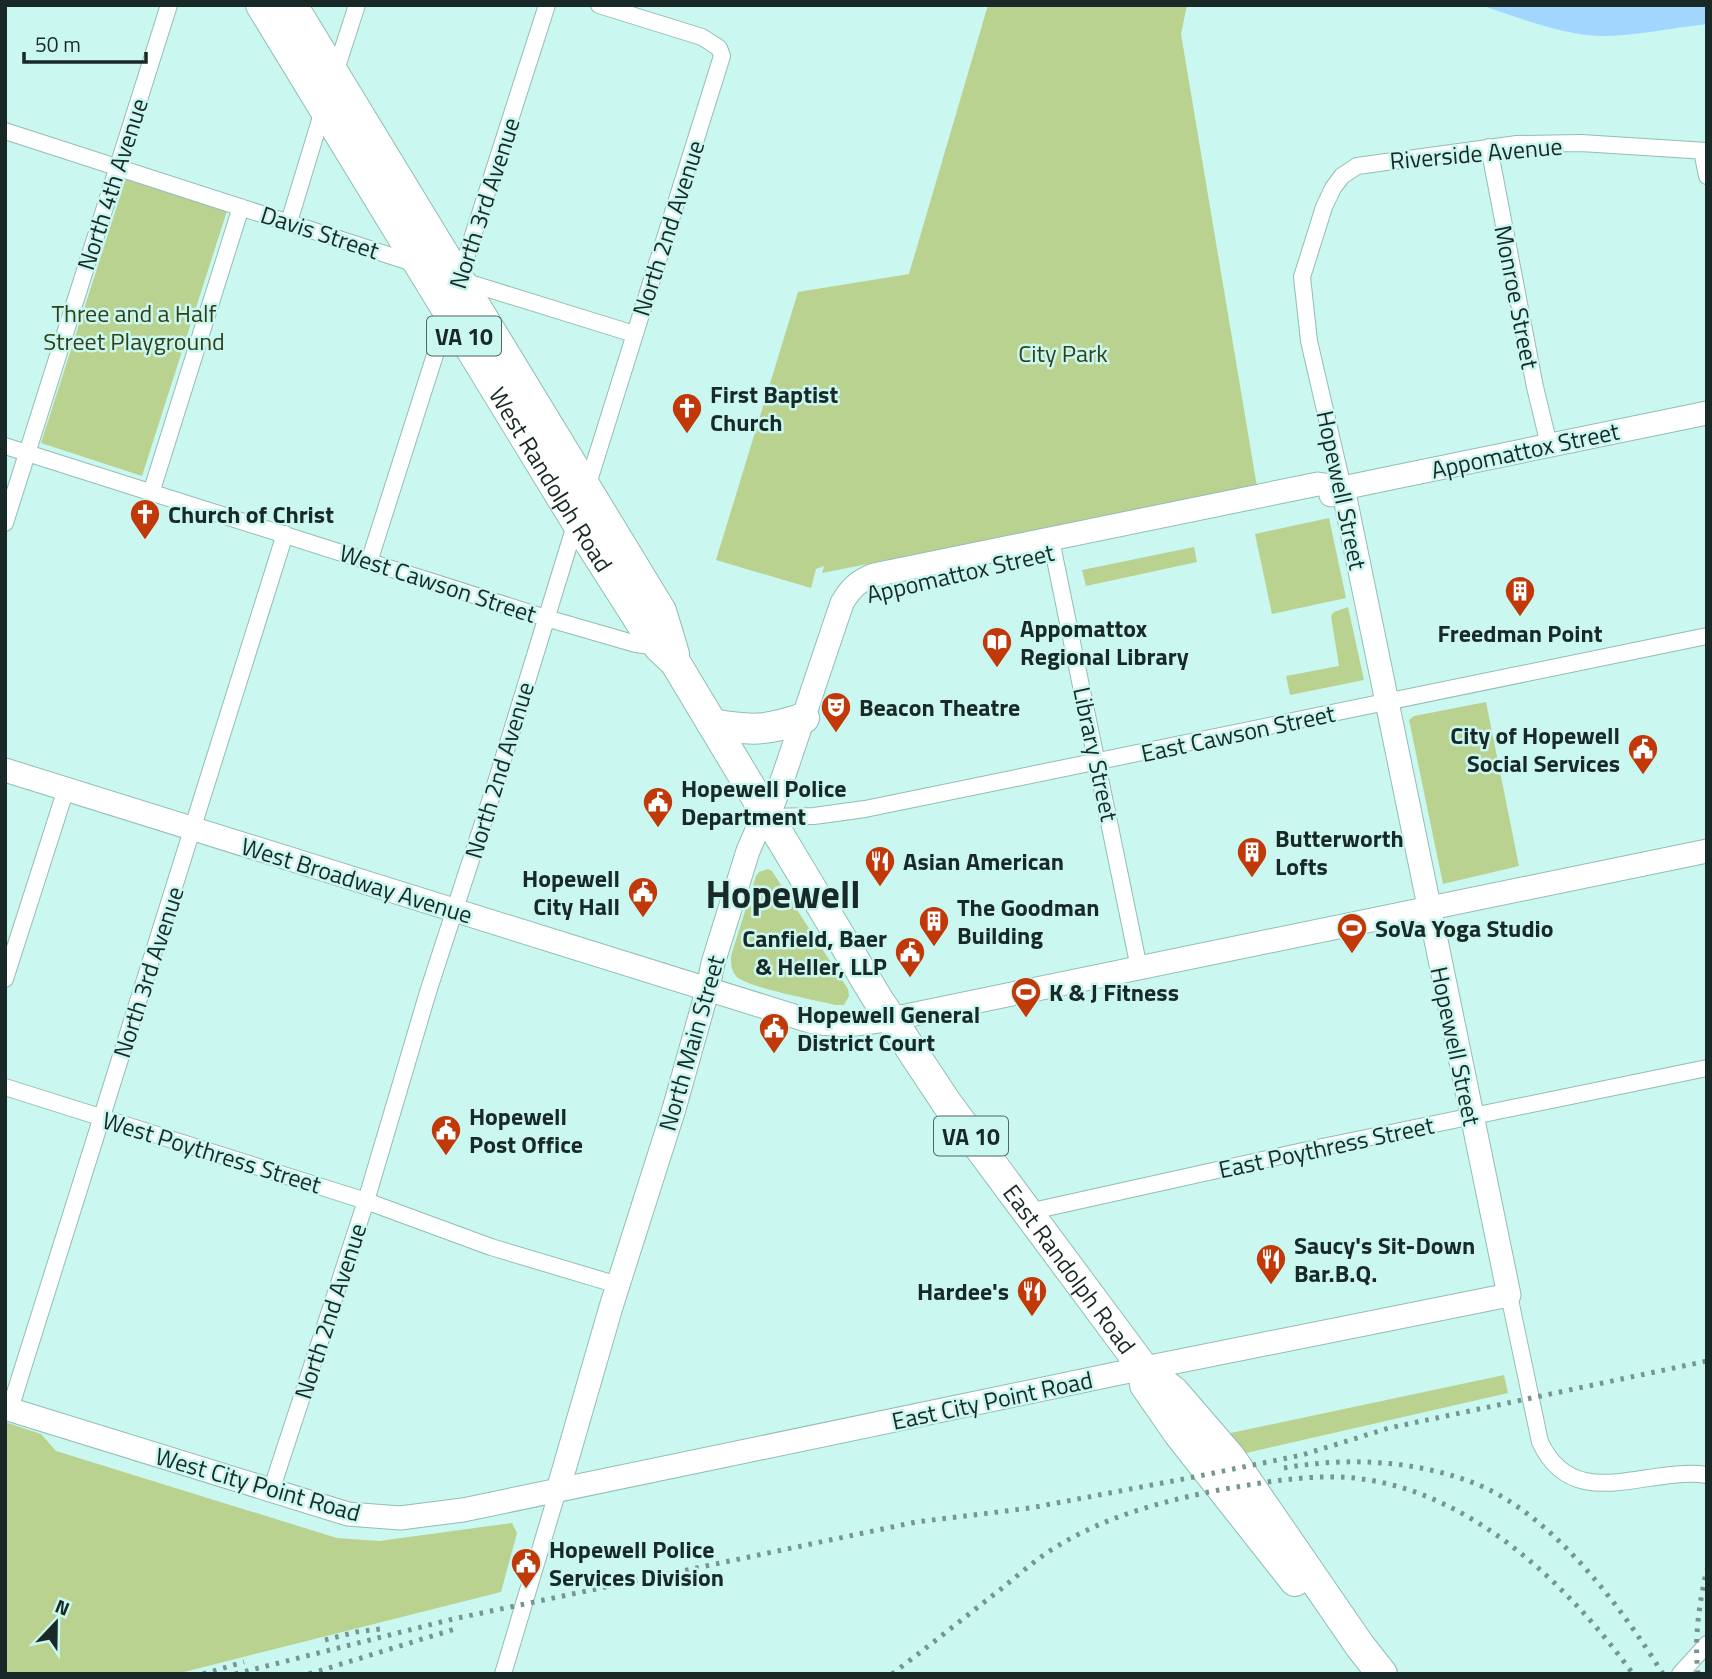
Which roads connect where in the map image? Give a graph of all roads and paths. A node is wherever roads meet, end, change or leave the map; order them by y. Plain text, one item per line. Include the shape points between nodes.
1 (169, 5) edge
2 (261, 5) edge
3 (292, 5) edge
4 (358, 5) edge
5 (547, 5) edge
6 (599, 5) edge
7 (335, 75) junction
8 (324, 108) junction
9 (5, 131) edge
10 (1489, 148) junction
11 (1704, 151) edge
12 (118, 167) junction
13 (1707, 176) edge
14 (241, 207) junction
15 (1319, 221) joint
16 (289, 222) junction
17 (421, 265) junction
18 (459, 279) junction
19 (449, 312) junction
20 (634, 334) junction
21 (1707, 413) edge
22 (1549, 445) junction
23 (5, 446) edge
24 (27, 453) junction
25 (586, 488) junction
26 (1343, 488) junction
27 (151, 492) junction
28 (576, 521) junction
29 (5, 523) edge
30 (285, 534) junction
31 (1052, 546) junction
32 (369, 562) junction
33 (842, 603) joint
34 (546, 618) junction
35 (1707, 636) edge
36 (669, 651) junction
37 (1385, 702) junction
38 (804, 718) junction
39 (712, 724) junction
40 (1098, 761) junction
41 (5, 770) edge
42 (65, 789) junction
43 (768, 817) junction
44 (193, 829) junction
45 (1707, 851) edge
46 (1428, 909) junction
47 (455, 911) junction
48 (1139, 968) junction
49 (5, 979) edge
50 (708, 988) junction
51 (891, 1019) junction
52 (1707, 1068) edge
53 (5, 1087) edge
54 (1471, 1117) junction
55 (101, 1118) junction
56 (366, 1200) junction
57 (1028, 1212) junction
58 (618, 1285) junction
59 (1509, 1295) junction
60 (1144, 1368) junction
61 (7, 1408) edge
62 (1707, 1475) edge
63 (558, 1490) junction
64 (271, 1491) junction
65 (1707, 1644) edge
66 (503, 1674) edge
67 (1381, 1674) edge
68 (1680, 1674) edge

1 - 12 street, North 4th Avenue
2 - 8 highway, West Randolph Road / VA 10
3 - 7 highway, West Randolph Road / VA 10
4 - 7 street
5 - 18 street, North 3rd Avenue
6 - 20 street, North 2nd Avenue via 702,37 719,48 722,56
7 - 8 street
7 - 18 highway, West Randolph Road / VA 10
8 - 16 street
8 - 17 highway, West Randolph Road / VA 10
9 - 12 street, Davis Street
10 - 11 street, Riverside Avenue via 1581,144
10 - 15 street, Riverside Avenue via 1357,166 1332,188
10 - 22 street, Monroe Street
11 - 13 street
12 - 14 street, Davis Street
12 - 24 street, North 4th Avenue
14 - 16 street, Davis Street
14 - 27 street
15 - 26 street, Hopewell Street via 1302,276 1304,313
16 - 17 street, Davis Street
17 - 18 street, Davis Street
17 - 19 highway, West Randolph Road / VA 10
18 - 19 street, North 3rd Avenue
18 - 20 street, Davis Street
18 - 25 highway, West Randolph Road / VA 10
19 - 28 highway, West Randolph Road / VA 10
19 - 32 street, North 3rd Avenue
20 - 25 street, North 2nd Avenue
21 - 22 street, Appomattox Street
22 - 26 street, Appomattox Street
23 - 24 street, West Cawson Street
24 - 27 street, West Cawson Street
24 - 29 street, North 4th Avenue
25 - 28 street, North 2nd Avenue
25 - 36 highway, West Randolph Road / VA 10 via 661,611
26 - 31 street, Appomattox Street via 1321,499
26 - 37 street, Hopewell Street
27 - 30 street, West Cawson Street
28 - 34 street, North 2nd Avenue
28 - 36 highway, West Randolph Road / VA 10
30 - 32 street, West Cawson Street
30 - 44 street, North 3rd Avenue
31 - 33 street, Appomattox Street via 871,591
31 - 40 street, Library Street
32 - 34 street, West Cawson Street
33 - 38 street, North Main Street
34 - 36 street, West Cawson Street
34 - 47 street, North 2nd Avenue
35 - 37 street, East Cawson Street
36 - 39 highway, West Randolph Road / VA 10
37 - 40 street, East Cawson Street
37 - 46 street, Hopewell Street
38 - 39 highway via 773,729
38 - 43 street, North Main Street
39 - 43 highway, West Randolph Road / VA 10
40 - 43 street, East Cawson Street via 865,809
40 - 48 street, Library Street
41 - 42 street, West Broadway Avenue
42 - 44 street, West Broadway Avenue
42 - 49 street
43 - 50 street, North Main Street via 748,852
43 - 51 highway, East Randolph Road / VA 10
44 - 47 street, West Broadway Avenue
44 - 55 street, North 3rd Avenue
45 - 46 street, West Broadway Avenue
46 - 48 street, West Broadway Avenue
46 - 54 street, Hopewell Street
47 - 50 street, West Broadway Avenue
47 - 56 street, North 2nd Avenue
48 - 51 street, West Broadway Avenue
50 - 51 street, West Broadway Avenue via 835,1026
50 - 58 street, North Main Street
51 - 57 highway, East Randolph Road / VA 10
52 - 54 street, East Poythress Street
53 - 55 street, West Poythress Street
54 - 57 street, East Poythress Street
54 - 59 street, Hopewell Street
55 - 56 street, West Poythress Street
55 - 61 street, North 3rd Avenue
56 - 58 street, West Poythress Street via 491,1247
56 - 64 street, North 2nd Avenue
57 - 60 highway, East Randolph Road / VA 10
58 - 63 street, North Main Street
59 - 60 street, East City Point Road
59 - 62 street, Hopewell Street via 1539,1442 1558,1469 1587,1483
60 - 63 street, East City Point Road
60 - 67 highway, East Randolph Road / VA 10 via 1174,1392 1230,1457
61 - 64 street, West City Point Road
63 - 64 street, West City Point Road via 400,1518 348,1514
63 - 66 street
65 - 68 street

